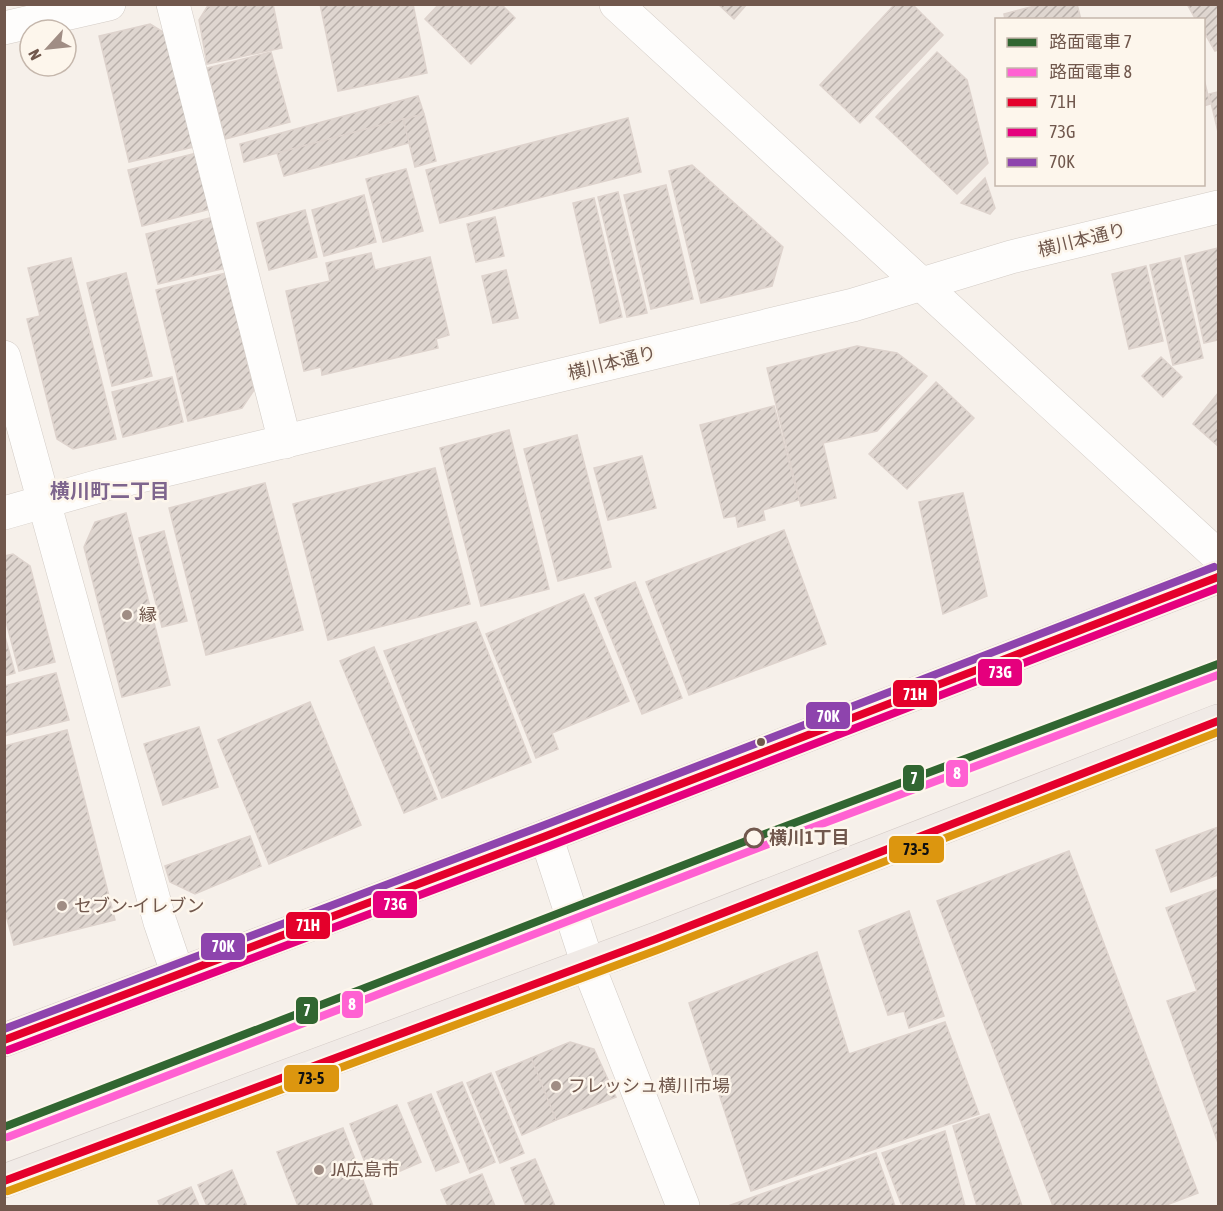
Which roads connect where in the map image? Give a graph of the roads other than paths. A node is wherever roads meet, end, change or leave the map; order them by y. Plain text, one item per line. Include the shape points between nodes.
1 (109, 4) edge
2 (173, 4) edge
3 (616, 4) edge
4 (4, 28) edge
5 (1218, 207) edge
6 (920, 285) junction
7 (4, 357) edge
8 (285, 442) junction
9 (45, 502) junction
10 (4, 513) edge
11 (1218, 556) edge
12 (1218, 577) edge
13 (1218, 721) edge
14 (546, 836) junction
15 (588, 965) junction
16 (178, 975) junction
17 (4, 1040) edge
18 (4, 1181) edge
19 (683, 1206) edge

1 - 4 street
2 - 8 street
3 - 6 street
5 - 6 street, 横川本通り via 1011,257
6 - 8 street, 横川本通り via 853,305
6 - 11 street
7 - 9 street
8 - 9 street, 横川本通り
9 - 10 street, 横川本通り
9 - 16 street
12 - 14 highway
13 - 15 highway
14 - 15 street
14 - 16 highway
15 - 18 highway
15 - 19 street
16 - 17 highway

